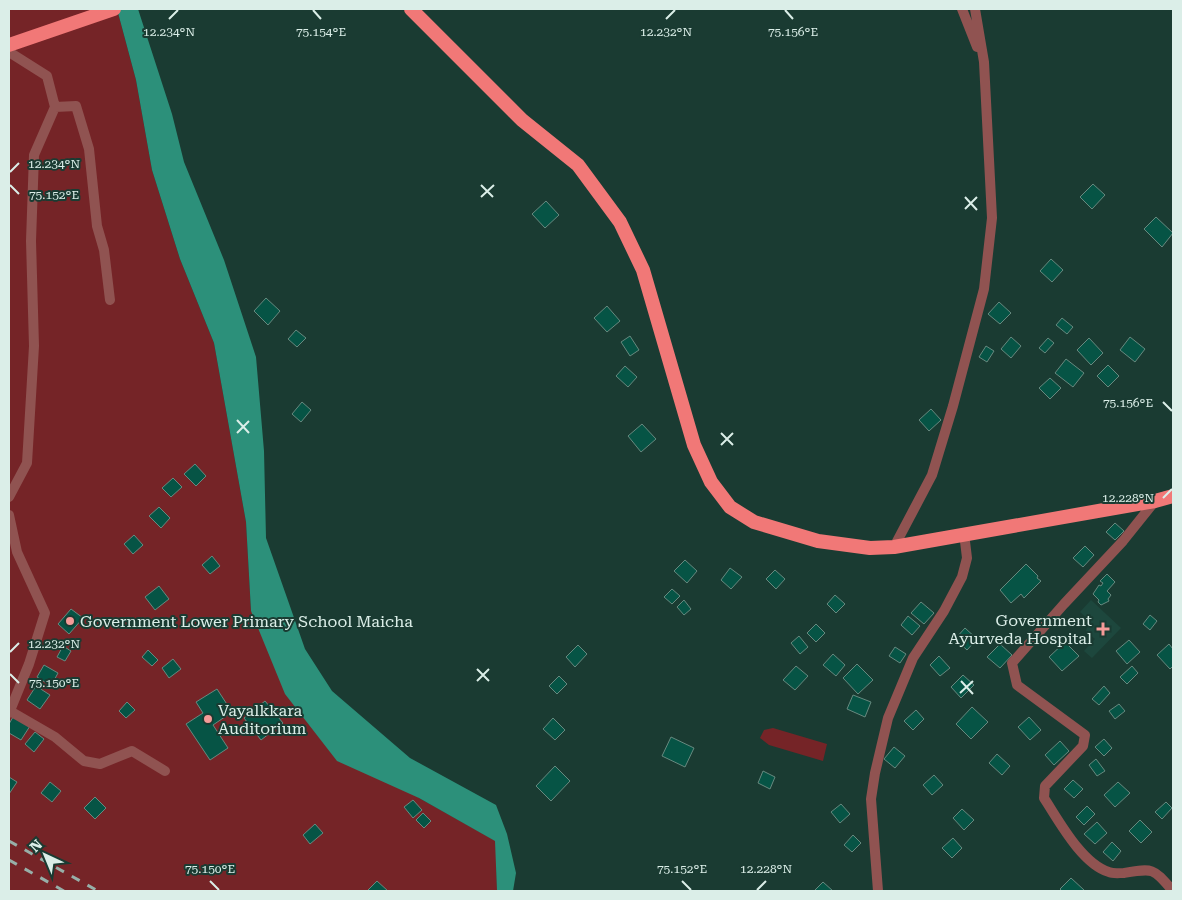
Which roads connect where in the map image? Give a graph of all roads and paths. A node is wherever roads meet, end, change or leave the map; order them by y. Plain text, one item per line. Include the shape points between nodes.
1 (114, 9) edge
2 (410, 9) edge
3 (962, 9) edge
4 (974, 9) edge
5 (9, 45) edge
6 (9, 52) edge
7 (984, 64) junction
8 (55, 107) junction
9 (110, 300) dead end
10 (1173, 496) edge
11 (9, 497) edge
12 (1155, 501) junction
13 (9, 515) edge
14 (964, 533) junction
15 (894, 546) junction
16 (10, 712) edge
17 (164, 771) dead end
18 (878, 891) edge
19 (1173, 891) edge

1 - 5 highway
2 - 15 highway via 522,120 578,164 620,222 643,270 694,445 711,482 730,507 754,522 818,541 870,548
3 - 7 street
4 - 7 street
6 - 8 street via 47,76
7 - 15 street via 992,218 984,289 932,475
8 - 9 street via 76,106 89,149 97,226 104,250
8 - 11 street via 34,155 31,241 34,346 27,463
10 - 12 highway
12 - 14 highway
12 - 19 street via 1012,663 1017,685 1085,735 1083,746 1045,786 1044,793 1044,798 1078,849 1109,873 1152,870
13 - 16 street via 17,552 45,613
14 - 15 highway
14 - 18 street via 967,558 962,577 913,658 886,727 871,799
16 - 17 street via 56,736 84,761 100,764 132,752

